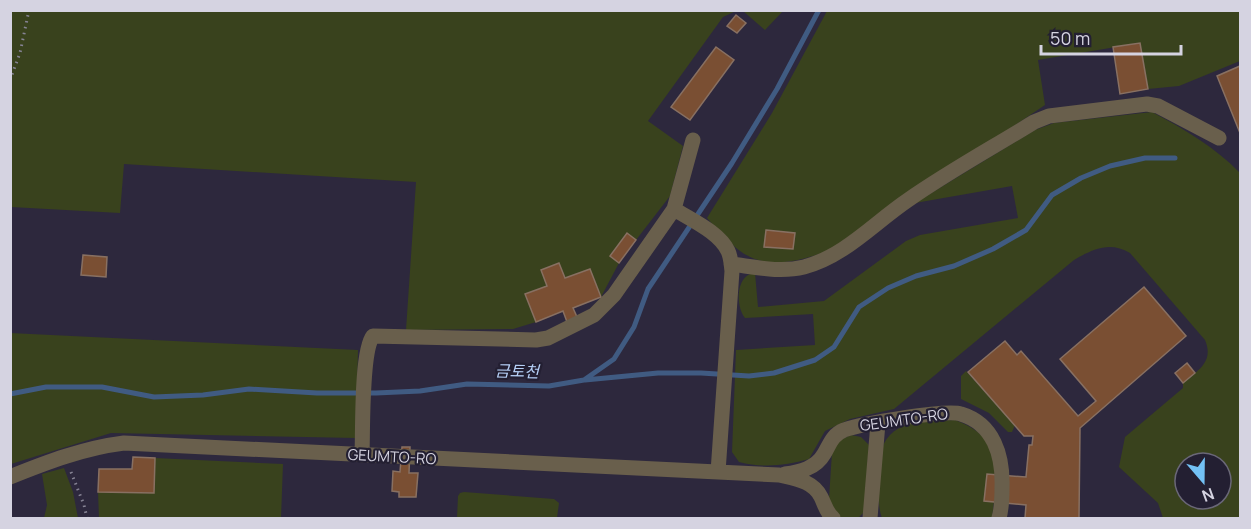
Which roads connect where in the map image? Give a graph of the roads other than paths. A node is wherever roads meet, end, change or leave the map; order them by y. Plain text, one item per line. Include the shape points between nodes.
1 (1219, 138) dead end
2 (693, 140) dead end
3 (680, 213) junction
4 (731, 264) junction
5 (878, 423) junction
6 (362, 448) junction
7 (718, 472) junction
8 (779, 475) junction
9 (10, 477) edge
10 (833, 519) edge
11 (870, 519) edge
12 (999, 519) edge

1 - 4 street via 1147,104 1049,116 908,200 821,262 781,270
2 - 3 street
3 - 4 street via 722,242
3 - 6 street via 594,315 548,338 373,336 366,363
4 - 7 street
5 - 8 street, GEUMTO-RO via 843,431 830,441 810,468
5 - 11 street
5 - 12 street, GEUMTO-RO via 952,412 984,427 996,444 1003,466
6 - 7 street, GEUMTO-RO
6 - 9 street, GEUMTO-RO via 124,443 65,457
7 - 8 street, GEUMTO-RO
8 - 10 street, GEUMTO-RO via 810,484

